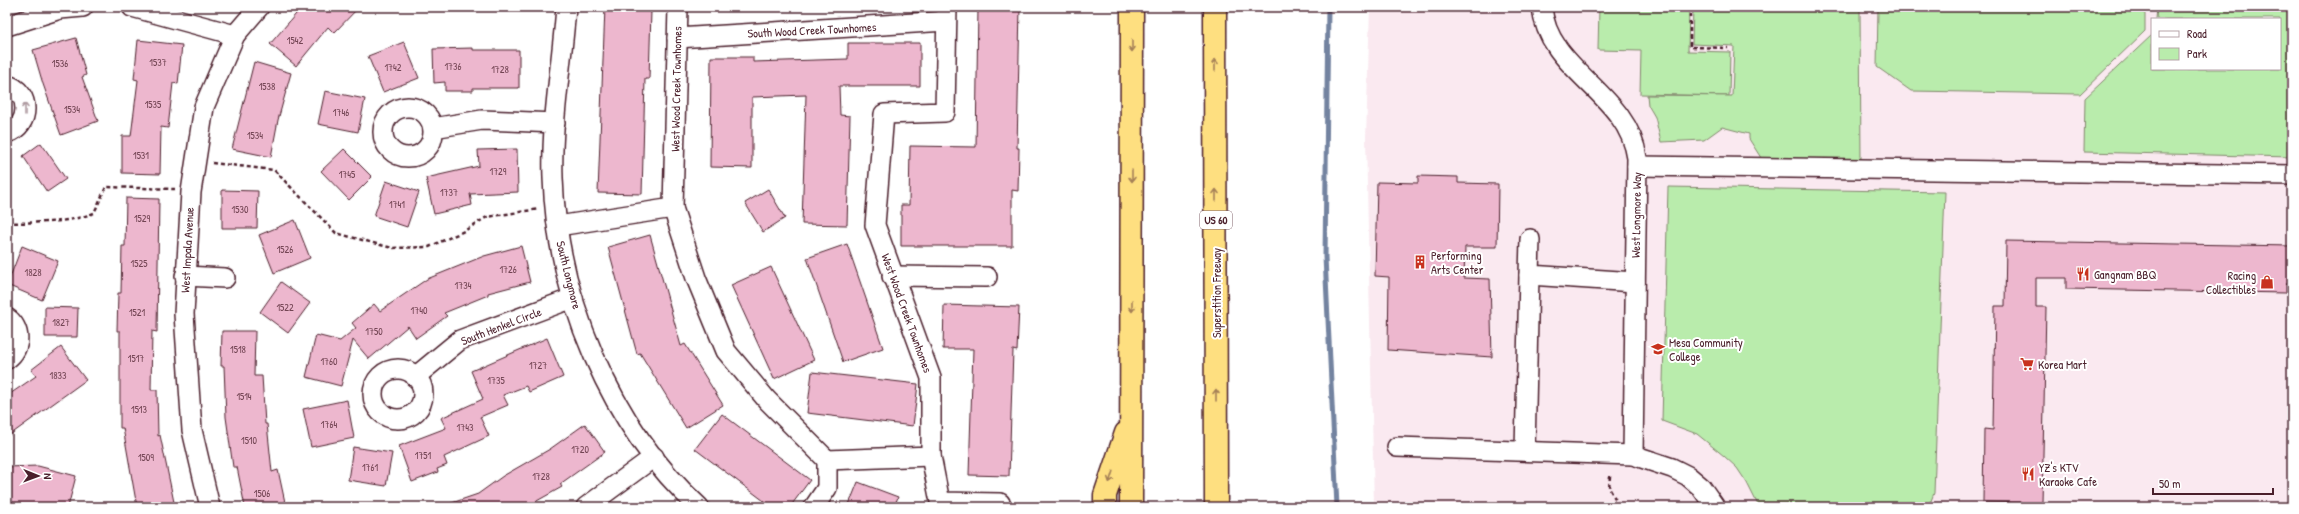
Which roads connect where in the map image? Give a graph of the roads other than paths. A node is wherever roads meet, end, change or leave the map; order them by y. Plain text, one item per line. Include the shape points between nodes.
1 (83, 7) edge
2 (132, 7) edge
3 (258, 7) edge
4 (566, 7) edge
5 (678, 7) edge
6 (1132, 7) edge
7 (1215, 7) edge
8 (1542, 7) edge
9 (947, 14) edge
10 (7, 26) edge
11 (235, 35) junction
12 (677, 38) junction
13 (7, 85) edge
14 (555, 123) junction
15 (433, 128) dead end
16 (7, 133) edge
17 (1637, 166) junction
18 (2292, 176) edge
19 (673, 208) junction
20 (558, 226) junction
21 (1530, 239) dead end
22 (1529, 275) junction
23 (185, 276) junction
24 (892, 276) junction
25 (987, 277) dead end
26 (225, 278) dead end
27 (1635, 282) junction
28 (573, 298) junction
29 (7, 318) edge
30 (7, 359) edge
31 (415, 376) dead end
32 (1132, 413) junction
33 (1217, 434) junction
34 (1397, 447) dead end
35 (1524, 451) junction
36 (1633, 455) junction
37 (931, 456) junction
38 (654, 457) junction
39 (827, 460) junction
40 (1000, 503) dead end
41 (210, 507) edge
42 (586, 507) edge
43 (699, 507) edge
44 (814, 507) edge
45 (1105, 507) edge
46 (1131, 507) edge
47 (1216, 507) edge
48 (1220, 507) edge
49 (1715, 507) edge

1 - 10 street via 60,9
2 - 11 street
3 - 11 street, West Impala Avenue
4 - 14 street, South Longmore
5 - 12 street, West Wood Creek Townhomes
6 -> 32 highway
33 -> 7 highway, Superstition Freeway / US 60
8 - 17 street, West Longmore Way via 1544,21 1557,46 1628,127 1634,140
9 - 12 street, South Wood Creek Townhomes
9 - 24 street, West Wood Creek Townhomes via 945,112 884,114 875,225
11 - 23 street, West Impala Avenue via 204,107 191,192
12 - 19 street, West Wood Creek Townhomes
16 -> 13 street via 18,128 25,113 22,96
14 - 15 street via 482,120
14 - 20 street, South Longmore via 553,178
17 - 18 street
17 - 27 street, West Longmore Way
19 - 20 street
19 - 39 street, West Wood Creek Townhomes via 696,278 726,351 767,400
20 - 28 street, South Longmore via 564,267
21 - 22 street
22 - 27 street
22 - 35 street
23 - 26 street
23 - 41 street, West Impala Avenue via 184,314 192,430
24 - 25 street
24 - 37 street, West Wood Creek Townhomes via 931,378
27 - 36 street, West Longmore Way
28 - 31 street, South Henkel Circle via 460,340
28 - 38 street, South Longmore via 589,344 607,384 625,416
29 - 30 street via 15,326 18,343 15,351
32 -> 45 highway via 1105,495
32 - 46 highway
33 - 47 highway, Superstition Freeway / US 60
33 - 48 highway
34 - 35 street
35 - 36 street
36 - 49 street via 1688,476 1701,487
37 - 39 street
37 - 40 street via 940,502
38 - 42 street
38 - 43 street, South Longmore via 684,494
39 - 44 street via 827,488

